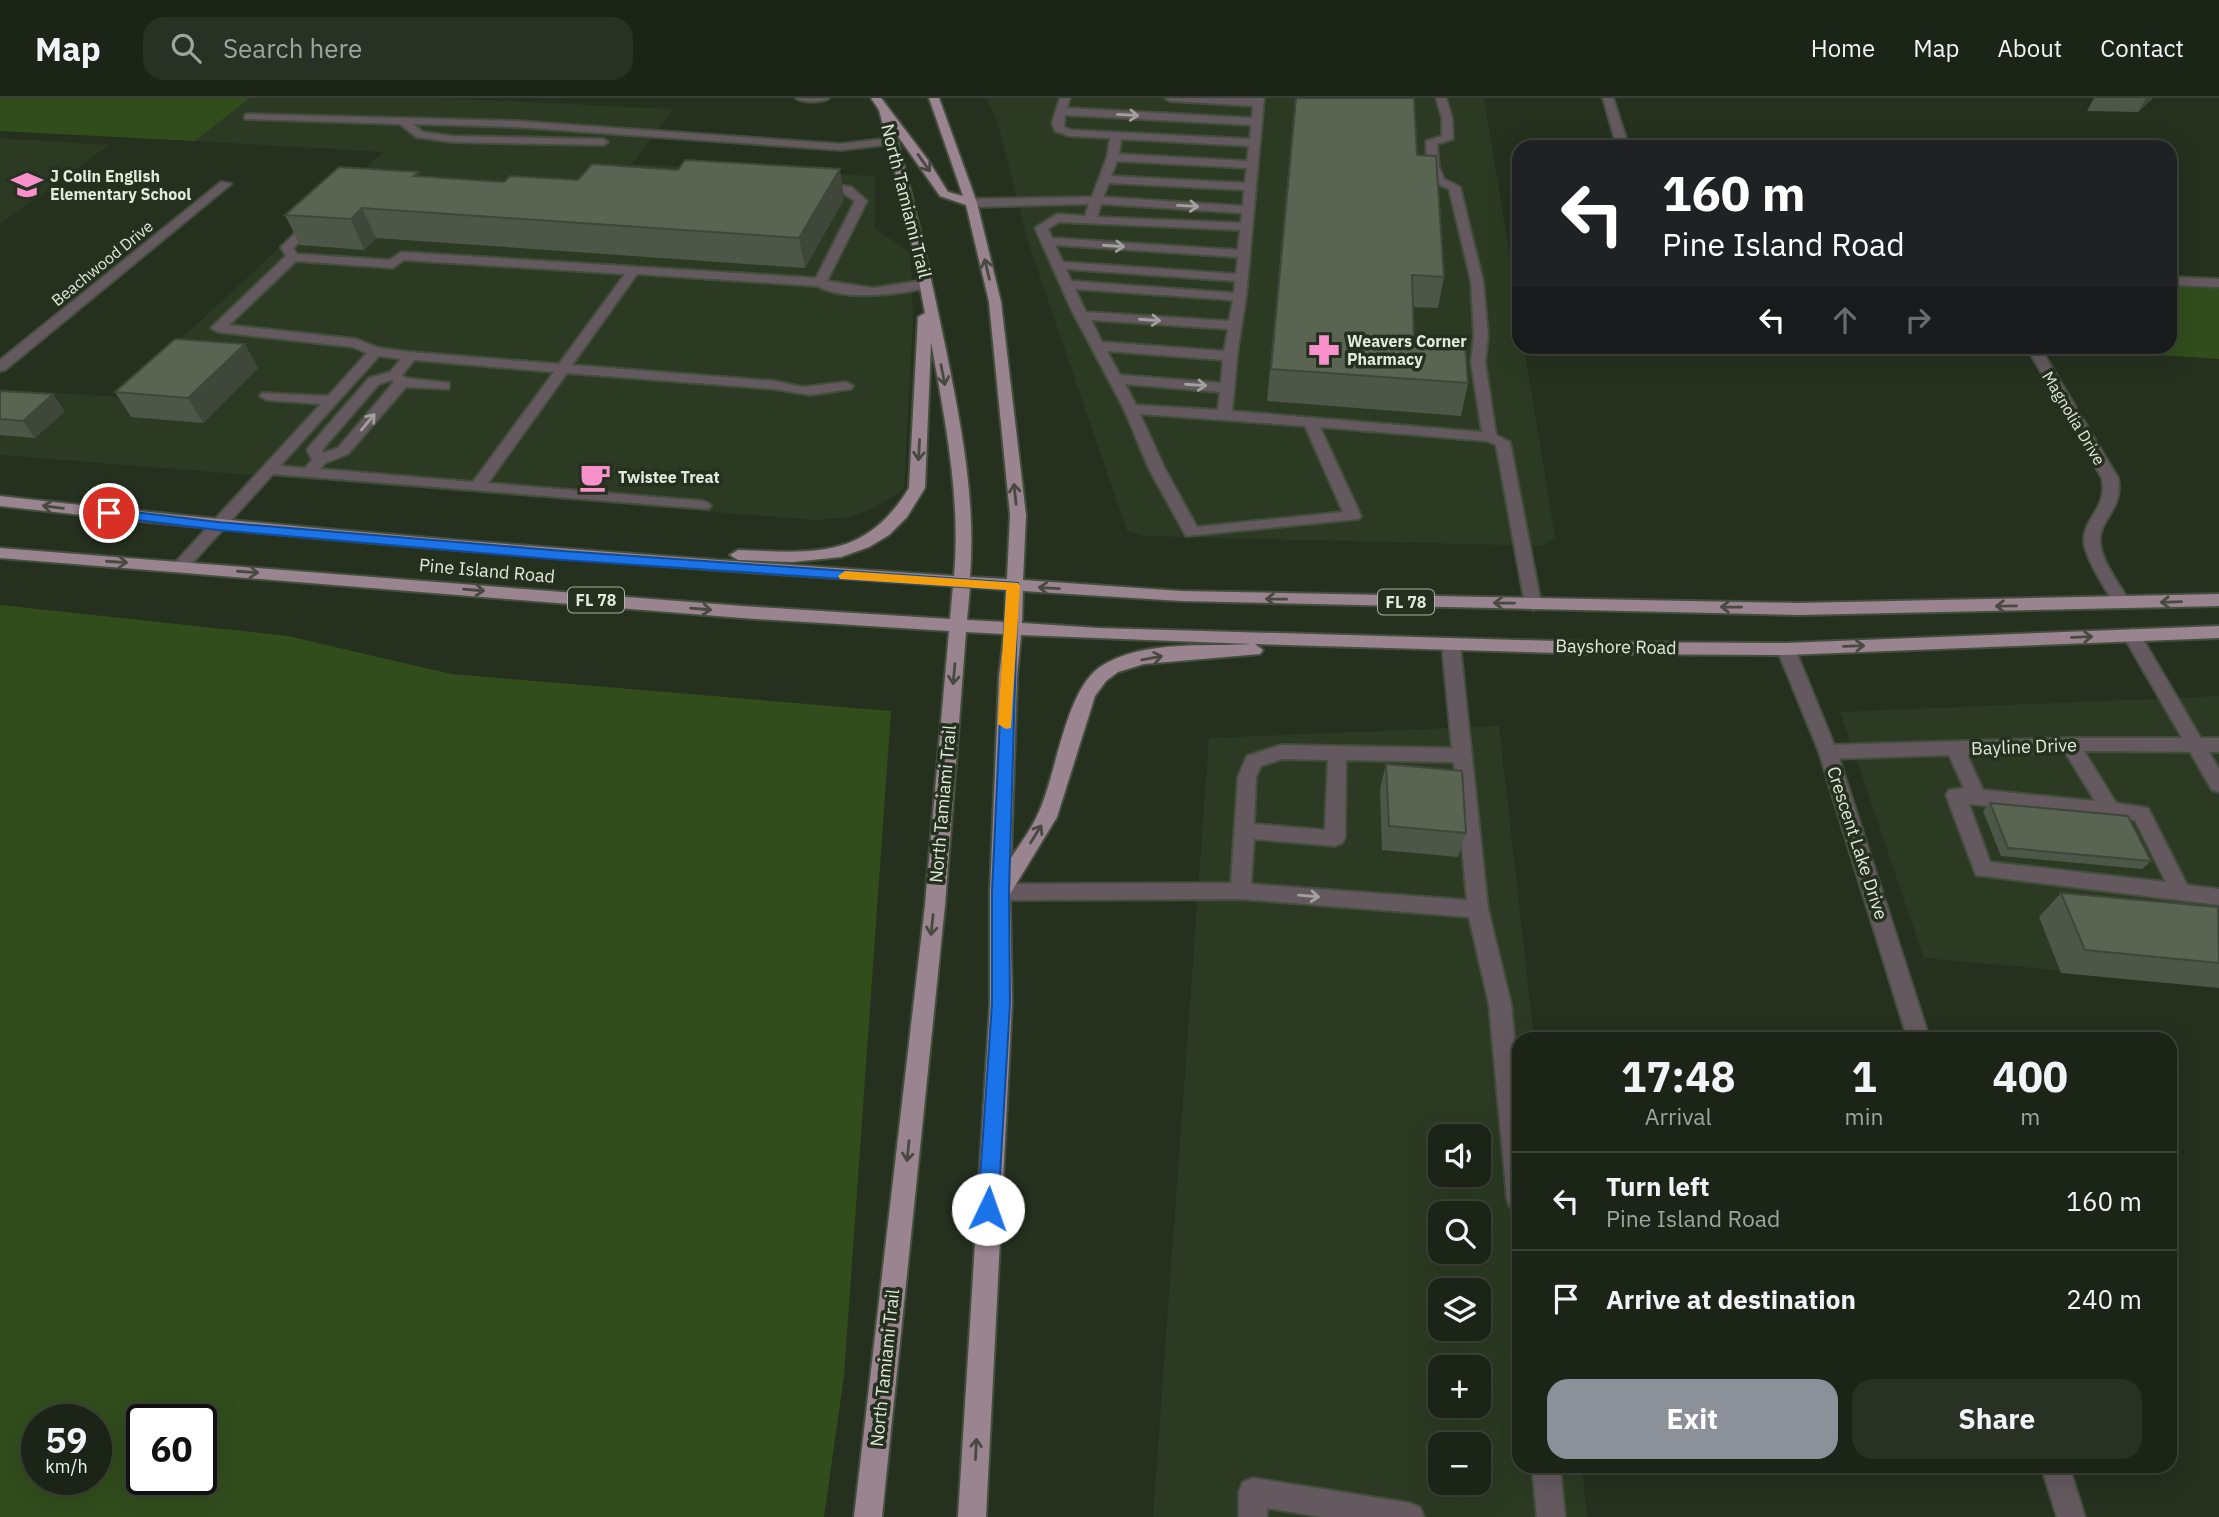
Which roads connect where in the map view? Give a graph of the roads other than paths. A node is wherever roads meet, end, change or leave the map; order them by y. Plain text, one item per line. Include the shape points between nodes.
1 (801, 98) edge
2 (824, 98) edge
3 (876, 98) edge
4 (934, 98) edge
5 (1065, 98) edge
6 (1170, 98) edge
7 (1441, 98) edge
8 (1608, 98) edge
9 (1259, 100) edge
10 (884, 110) junction
11 (1059, 111) junction
12 (249, 117) dead end
13 (403, 121) junction
14 (1257, 122) junction
15 (551, 127) junction
16 (644, 135) junction
17 (1116, 135) junction
18 (1621, 140) edge
19 (891, 141) junction
20 (536, 142) junction
21 (1255, 143) junction
22 (1113, 157) junction
23 (1252, 165) junction
24 (1105, 178) junction
25 (225, 184) dead end
26 (803, 184) edge
27 (1249, 187) junction
28 (1096, 200) junction
29 (971, 203) junction
30 (1247, 209) junction
31 (325, 212) edge
32 (1090, 220) junction
33 (1246, 228) junction
34 (1046, 241) junction
35 (1243, 254) junction
36 (293, 257) junction
37 (1058, 265) junction
38 (634, 270) junction
39 (1242, 278) junction
40 (2177, 281) edge
41 (820, 282) junction
42 (926, 284) junction
43 (1066, 284) junction
44 (2219, 284) edge
45 (1240, 297) junction
46 (1082, 316) junction
47 (1235, 325) junction
48 (1097, 346) junction
49 (376, 352) junction
50 (2037, 354) edge
51 (410, 356) junction
52 (1230, 356) junction
53 (0, 367) edge
54 (564, 368) junction
55 (399, 378) junction
56 (1115, 379) junction
57 (444, 386) dead end
58 (846, 386) dead end
59 (1228, 388) junction
60 (267, 396) dead end
61 (331, 400) junction
62 (1131, 410) junction
63 (1225, 415) junction
64 (1310, 422) junction
65 (1489, 437) junction
66 (320, 460) junction
67 (268, 469) junction
68 (308, 473) junction
69 (477, 487) junction
70 (0, 500) edge
71 (703, 506) dead end
72 (218, 526) junction
73 (0, 553) edge
74 (563, 555) junction
75 (180, 566) junction
76 (962, 583) junction
77 (1013, 586) junction
78 (2219, 600) edge
79 (1533, 604) junction
80 (2123, 604) junction
81 (958, 626) junction
82 (1013, 629) junction
83 (2219, 632) edge
84 (2132, 635) junction
85 (1377, 643) junction
86 (1451, 645) junction
87 (1786, 649) junction
88 (2195, 743) junction
89 (2070, 745) junction
90 (2219, 745) edge
91 (1955, 748) junction
92 (1828, 752) junction
93 (1337, 753) junction
94 (1461, 755) junction
95 (2219, 785) edge
96 (1977, 797) junction
97 (2110, 810) junction
98 (1244, 831) junction
99 (1241, 891) junction
100 (1000, 892) junction
101 (2181, 892) junction
102 (2219, 897) edge
103 (1478, 909) junction
104 (1916, 1032) edge
105 (1512, 1127) edge
106 (1547, 1473) edge
107 (2057, 1473) edge
108 (868, 1517) edge
109 (972, 1517) edge
110 (1253, 1517) edge
111 (1410, 1517) edge
112 (1552, 1517) edge
113 (2071, 1517) edge

1 - 2 street
3 - 10 main road, North Tamiami Trail
4 - 29 main road
5 - 11 street
6 - 9 street
7 - 65 street via 1448,139 1431,141 1433,167 1439,181 1454,187 1477,281 1478,362
8 - 18 street
9 - 14 street
10 - 19 main road, North Tamiami Trail
10 -> 29 main road via 944,194
11 -> 14 street
11 - 17 street via 1059,129
12 - 13 street
13 - 15 street
13 - 20 street via 420,135
14 - 21 street
15 - 16 street
15 - 20 street
16 - 19 street via 841,147
16 - 20 street via 597,142
17 - 21 street
17 - 22 street
19 - 42 main road, North Tamiami Trail via 914,218
21 - 23 street
22 - 23 street
22 - 24 street
23 - 27 street
24 - 27 street
24 - 28 street
25 - 53 street, Beachwood Drive
26 - 41 street via 843,187 861,201
27 - 30 street
28 - 29 street
28 -> 30 street
28 - 32 street
77 -> 29 main road via 1018,515 995,302
30 - 33 street
31 - 36 street via 287,247
32 - 33 street
32 - 34 street via 1056,218 1041,228
33 - 35 street
34 -> 35 street
34 - 37 street
35 - 39 street
36 - 38 street via 393,264 401,256
36 - 49 street via 218,328 356,344
37 - 39 street
37 - 43 street
38 - 41 street
38 - 54 street
39 - 45 street
40 - 44 street
41 - 42 street via 873,292
42 -> 74 main road via 917,488 906,511 886,532 853,550 793,558
42 -> 76 main road, North Tamiami Trail via 963,496
43 - 45 street
43 - 46 street
45 - 47 street
46 -> 47 street
46 - 48 street
47 - 52 street
48 - 52 street
48 - 56 street
49 - 51 street
49 - 61 lane
50 - 80 street, Magnolia Drive via 2110,478 2113,493 2092,538 2095,555
51 - 54 street
51 - 55 street
52 - 59 street
54 - 58 street via 775,385 796,392
54 - 69 street
55 - 57 street
66 -> 55 street via 343,451
55 - 66 street via 374,381 314,450
56 -> 59 street
56 - 62 street
59 - 63 street
60 - 61 street
61 - 67 lane
62 - 63 street
62 - 64 street via 1192,532 1353,516
63 - 64 street
64 - 65 street
65 - 79 street via 1503,442
66 - 68 street
67 - 68 street
67 - 72 street
68 - 69 street
69 - 71 street
72 -> 70 main road, Pine Island Road / FL 78
72 - 74 main road, Pine Island Road / FL 78
72 - 75 street
73 -> 75 main road, Pine Island Road / FL 78
74 - 76 main road, Pine Island Road / FL 78
75 -> 81 main road, Pine Island Road / FL 78
76 - 77 main road, Pine Island Road / FL 78
76 - 81 main road, North Tamiami Trail
79 -> 77 main road, FL 78 via 1181,596
77 - 82 main road
78 -> 80 main road, FL 78
80 -> 79 main road, FL 78 via 1799,608
81 - 82 main road, Pine Island Road / FL 78
81 -> 108 main road, North Tamiami Trail via 934,905
82 - 85 main road, Bayshore Road / FL 78
82 - 100 main road
83 - 84 main road, Bayshore Road / FL 78
87 -> 84 main road, Bayshore Road / FL 78
84 - 88 street
85 - 86 main road, Bayshore Road / FL 78
100 -> 85 main road via 1047,817 1086,696 1095,681 1112,668 1156,656
86 - 87 main road, Bayshore Road / FL 78
86 - 94 street
87 - 92 street, Crescent Lake Drive
88 - 89 street, Bayline Drive
88 - 90 street, Bayline Drive
88 - 95 street
89 - 91 street, Bayline Drive
89 - 97 street
91 - 92 street, Bayline Drive
91 - 96 street
92 - 104 street, Crescent Lake Drive
93 - 94 street
93 - 98 street via 1281,752 1254,761 1247,777
93 - 98 street via 1335,838
94 - 103 street
96 - 97 street
96 - 101 street via 1956,794 1983,869
97 - 101 street via 2141,813
98 - 99 street
99 - 100 street
99 -> 103 street
109 -> 100 main road via 1001,1003
101 - 102 street
103 - 105 street via 1500,1004
106 - 112 street
107 - 113 street
110 - 111 street via 1253,1492

